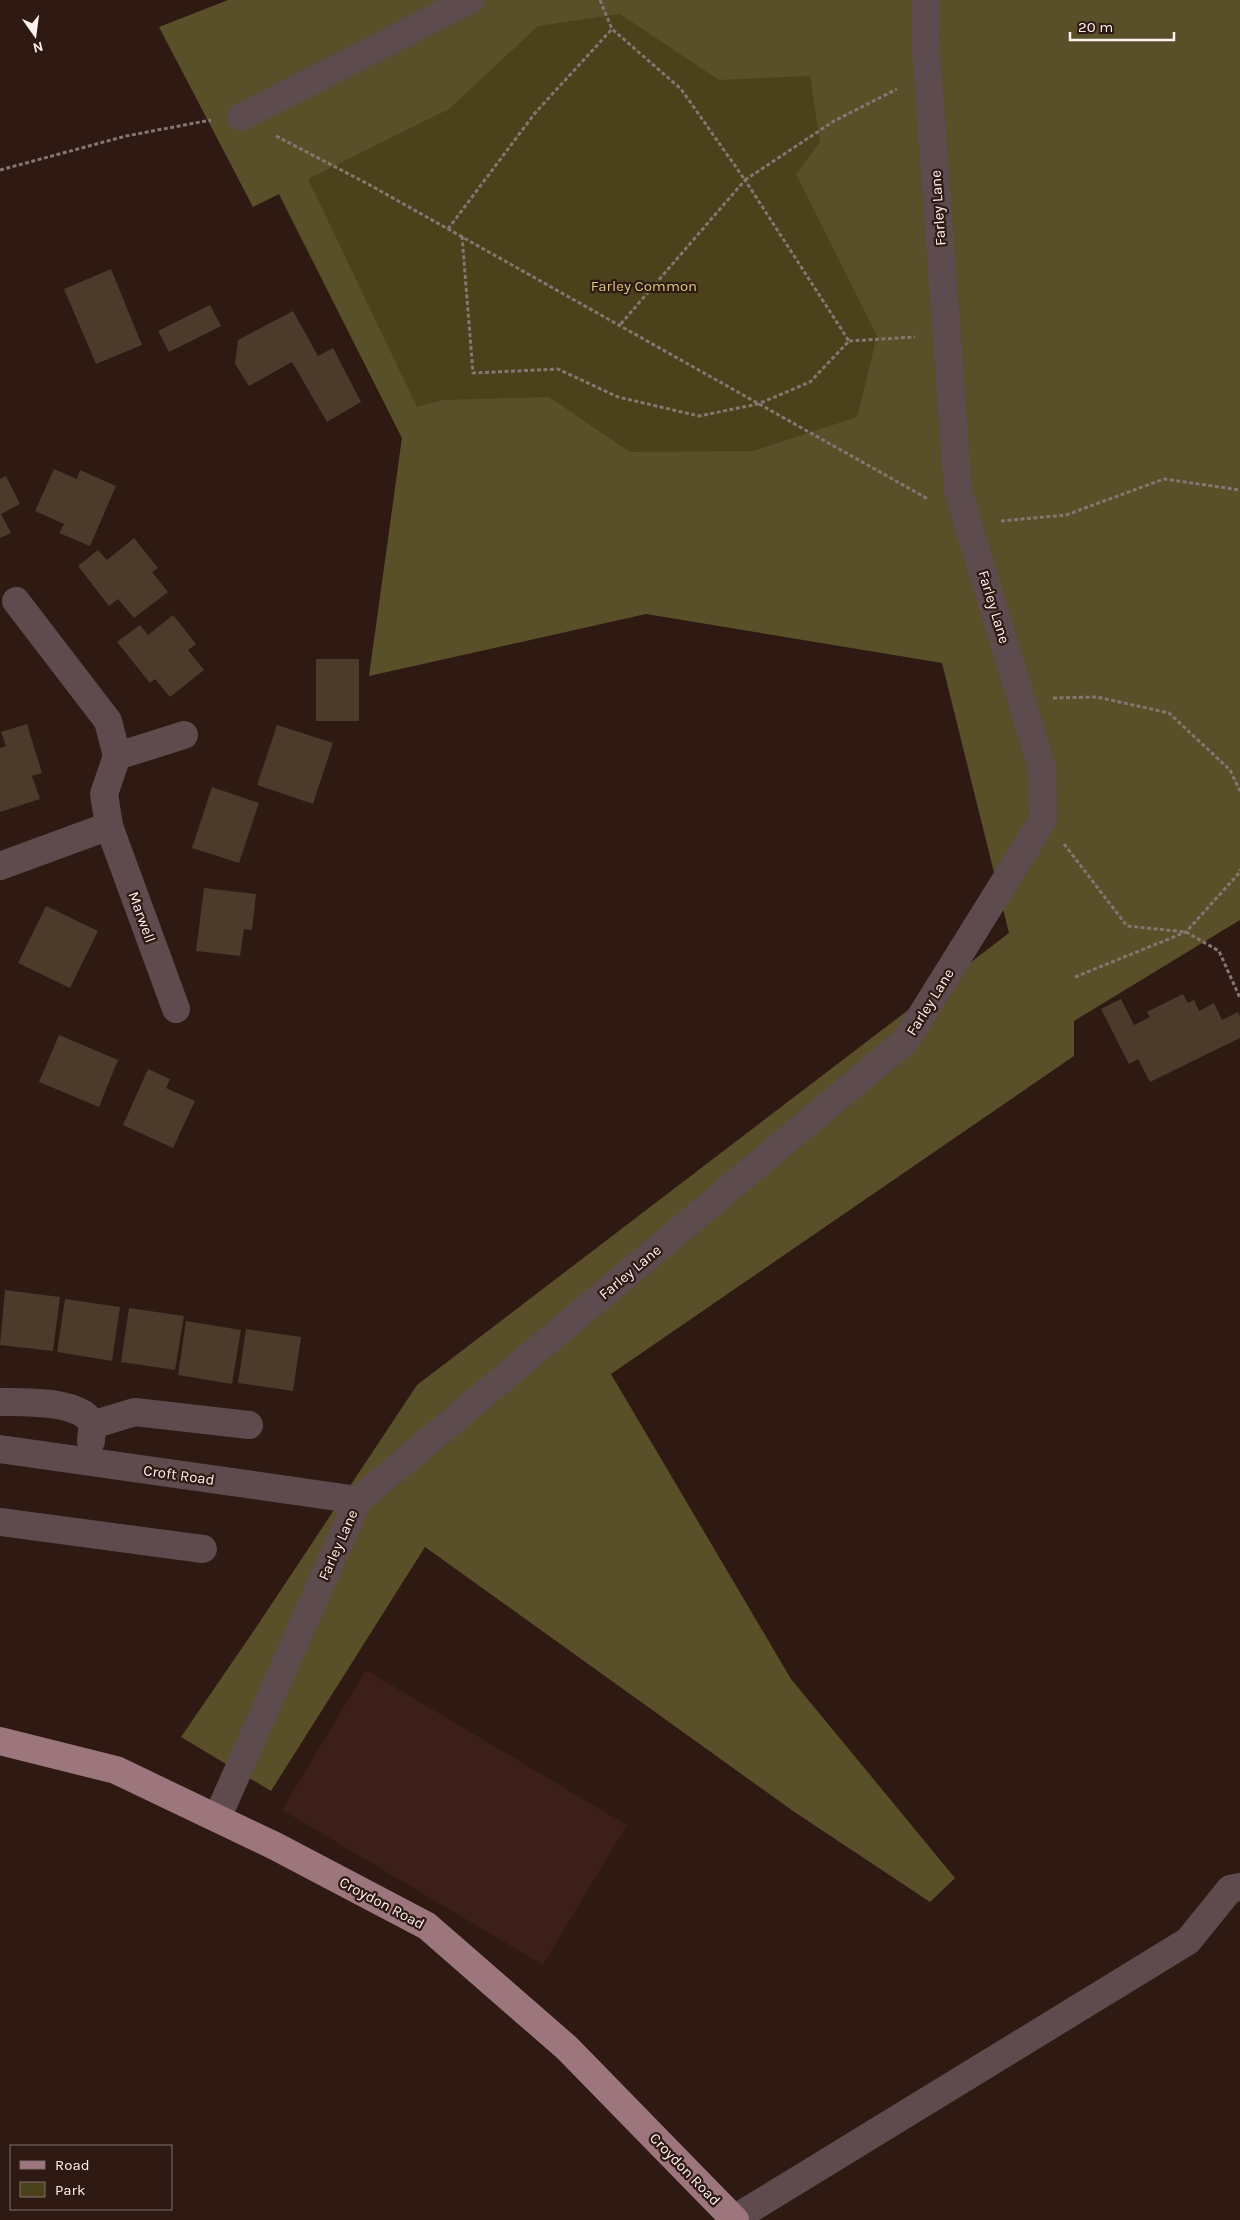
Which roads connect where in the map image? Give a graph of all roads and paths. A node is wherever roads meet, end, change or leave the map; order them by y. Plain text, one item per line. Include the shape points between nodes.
1 (470, 0) edge
2 (600, 0) edge
3 (926, 0) edge
4 (612, 29) junction
5 (928, 73) junction
6 (230, 118) junction
7 (0, 170) edge
8 (745, 180) junction
9 (448, 229) junction
10 (462, 236) junction
11 (619, 326) junction
12 (947, 335) junction
13 (849, 341) junction
14 (758, 404) junction
15 (1240, 490) edge
16 (968, 521) junction
17 (16, 601) dead end
18 (1021, 698) junction
19 (184, 734) dead end
20 (117, 756) junction
21 (1240, 792) edge
22 (1043, 815) junction
23 (109, 826) junction
24 (0, 866) edge
25 (1240, 869) edge
26 (1186, 932) junction
27 (1075, 977) dead end
28 (1240, 998) edge
29 (176, 1009) dead end
30 (0, 1402) edge
31 (92, 1425) junction
32 (249, 1425) dead end
33 (0, 1450) edge
34 (90, 1462) junction
35 (358, 1500) junction
36 (0, 1522) edge
37 (203, 1549) dead end
38 (0, 1740) edge
39 (217, 1818) junction
40 (1240, 1887) edge
41 (735, 2219) edge

1 - 6 street
2 - 4 path
3 - 5 street, Farley Lane
4 - 8 path via 681,89
4 - 9 path via 535,113
5 - 8 path via 834,121
5 - 12 street, Farley Lane
6 - 7 path via 126,136
6 - 9 path via 368,184
8 - 11 path
8 - 13 path
9 - 10 path
10 - 11 path
10 - 14 path via 473,373 558,369 618,397 699,416
11 - 14 path
12 - 13 path
12 - 16 street, Farley Lane via 958,491
13 - 14 path via 810,382
14 - 16 path
15 - 16 path via 1164,479 1066,515
16 - 18 street, Farley Lane
17 - 20 street via 108,722
18 - 21 path via 1097,697 1169,713 1230,770
18 - 22 street, Farley Lane via 1042,768
19 - 20 street
20 - 23 street, Marwell via 104,794
22 - 26 path via 1127,926
22 - 35 street, Farley Lane via 1044,820 906,1040
23 - 24 street
23 - 29 street, Marwell
25 - 26 path
26 - 27 path
26 - 28 path via 1219,952
30 - 31 street via 62,1405 84,1413
31 - 32 street via 134,1412
31 - 34 street
33 - 34 street, Croft Road
34 - 35 street, Croft Road
35 - 39 street, Farley Lane
36 - 37 street
38 - 39 main road, Croydon Road via 116,1770
39 - 41 main road, Croydon Road via 427,1926 567,2048
40 - 41 street via 1230,1889 1188,1941

